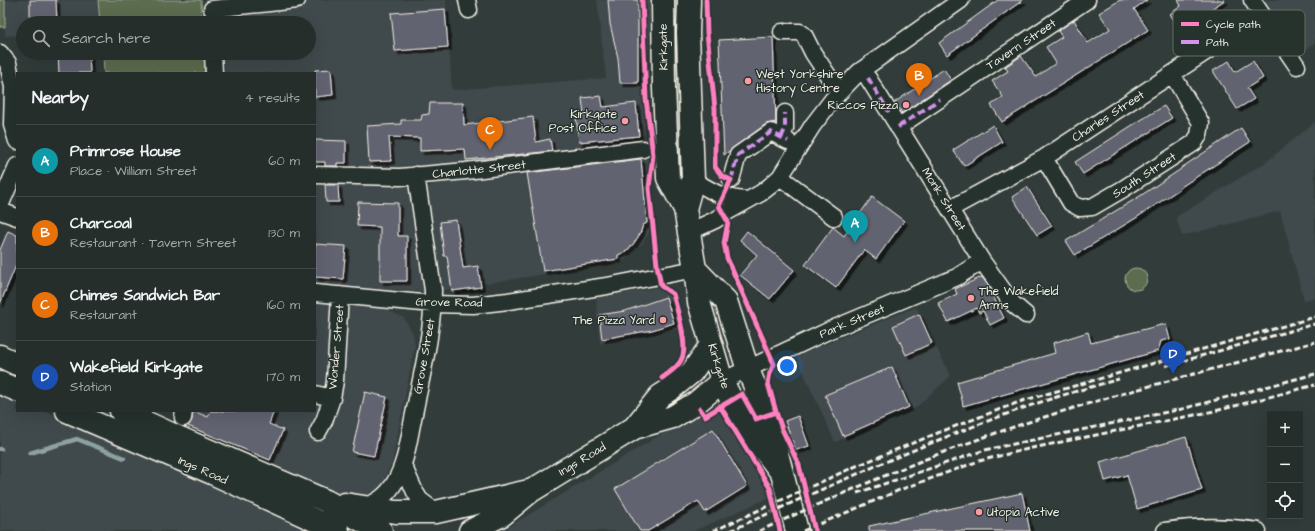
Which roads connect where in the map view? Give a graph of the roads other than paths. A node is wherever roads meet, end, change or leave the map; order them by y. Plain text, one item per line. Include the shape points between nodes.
1 (297, 0) edge
2 (663, 0) edge
3 (689, 0) edge
4 (962, 0) edge
5 (1087, 0) edge
6 (1252, 0) edge
7 (1259, 10) edge
8 (212, 11) edge
9 (782, 32) dead end
10 (0, 53) edge
11 (1199, 56) edge
12 (1290, 56) edge
13 (214, 60) edge
14 (1297, 66) dead end
15 (214, 72) edge
16 (1172, 74) junction
17 (868, 78) dead end
18 (839, 92) junction
19 (785, 113) dead end
20 (898, 127) junction
21 (16, 138) edge
22 (643, 149) dead end
23 (1044, 158) junction
24 (16, 168) edge
25 (316, 175) edge
26 (416, 175) junction
27 (780, 177) junction
28 (693, 180) junction
29 (731, 180) dead end
30 (748, 200) junction
31 (0, 206) edge
32 (686, 209) junction
33 (950, 209) junction
34 (0, 211) edge
35 (16, 217) edge
36 (834, 217) dead end
37 (689, 232) junction
38 (982, 261) junction
39 (695, 269) junction
40 (316, 293) edge
41 (340, 295) junction
42 (433, 304) junction
43 (1026, 315) dead end
44 (711, 345) junction
45 (0, 356) edge
46 (16, 364) edge
47 (748, 370) junction
48 (722, 381) junction
49 (0, 382) edge
50 (16, 390) edge
51 (316, 394) edge
52 (332, 398) junction
53 (69, 412) edge
54 (123, 412) edge
55 (634, 428) junction
56 (318, 432) dead end
57 (403, 465) junction
58 (781, 472) junction
59 (531, 491) junction
60 (326, 501) junction
61 (358, 507) junction
62 (436, 512) junction
63 (495, 525) edge
64 (338, 531) edge
65 (381, 531) edge
66 (470, 531) edge
67 (797, 531) edge
68 (1166, 531) edge
69 (1258, 531) edge

1 - 8 street
2 - 32 highway, Kirkgate via 668,178
3 - 28 highway, Kirkgate
4 - 18 street via 862,69
5 - 20 street, Tavern Street via 959,94 940,99
6 - 7 street
9 - 18 street via 800,32 804,35
10 - 21 street via 8,63 13,87 12,125
11 - 16 street, Charles Street
12 - 14 street
13 - 15 street
16 - 23 street, Charles Street
16 - 23 street, South Street via 1201,123 1194,143 1092,207 1080,208 1071,203
17 - 20 street, Monk Street
18 - 27 street via 813,125
19 - 29 street via 785,140 771,132 738,155
20 - 33 street, Monk Street
22 - 26 street, Charlotte Street
23 - 33 street, Charles Street
24 - 31 street
25 - 26 street, Charlotte Street
26 - 42 street, Grove Street
27 - 30 street via 761,194
27 - 36 street
28 - 30 street via 723,197
28 - 32 highway, Kirkgate
30 - 37 street
32 - 37 highway, Kirkgate
33 - 38 street, Monk Street
34 - 35 street
37 - 39 highway, Kirkgate
38 - 43 street, Monk Street via 1012,303
38 - 47 street, Park Street via 957,277 830,330
39 - 42 street, Grove Road via 508,301 473,305
39 - 44 highway, Kirkgate via 699,302
39 - 47 highway, Kirkgate via 726,301
40 - 41 street, Grove Road
41 - 42 street, Grove Road
41 - 52 street, Wonder Street
42 - 57 street, Grove Street via 427,348
44 - 48 highway, Kirkgate
44 - 55 highway, Ings Road via 692,372 660,396
45 - 46 highway
47 - 48 street, Park Street
47 - 58 highway, Kirkgate via 767,415
48 - 55 highway, Ings Road via 696,403 673,417
48 - 58 highway, Kirkgate via 737,412
49 - 50 highway
51 - 52 street, Wonder Street
52 - 56 street, Wonder Street
53 - 64 highway, Ings Road via 212,473
54 - 60 highway, Ings Road
55 - 59 highway, Ings Road
57 - 61 street, Grove Street via 395,483 383,497 368,506
57 - 62 street via 420,500
58 - 67 highway, Kirkgate
59 - 62 highway, Ings Road
59 - 63 highway, Ings Road via 502,515
60 - 61 highway, Ings Road
60 - 65 highway, Ings Road
61 - 62 highway, Ings Road via 396,512
63 - 66 highway, Ings Road
68 - 69 street via 1192,527

